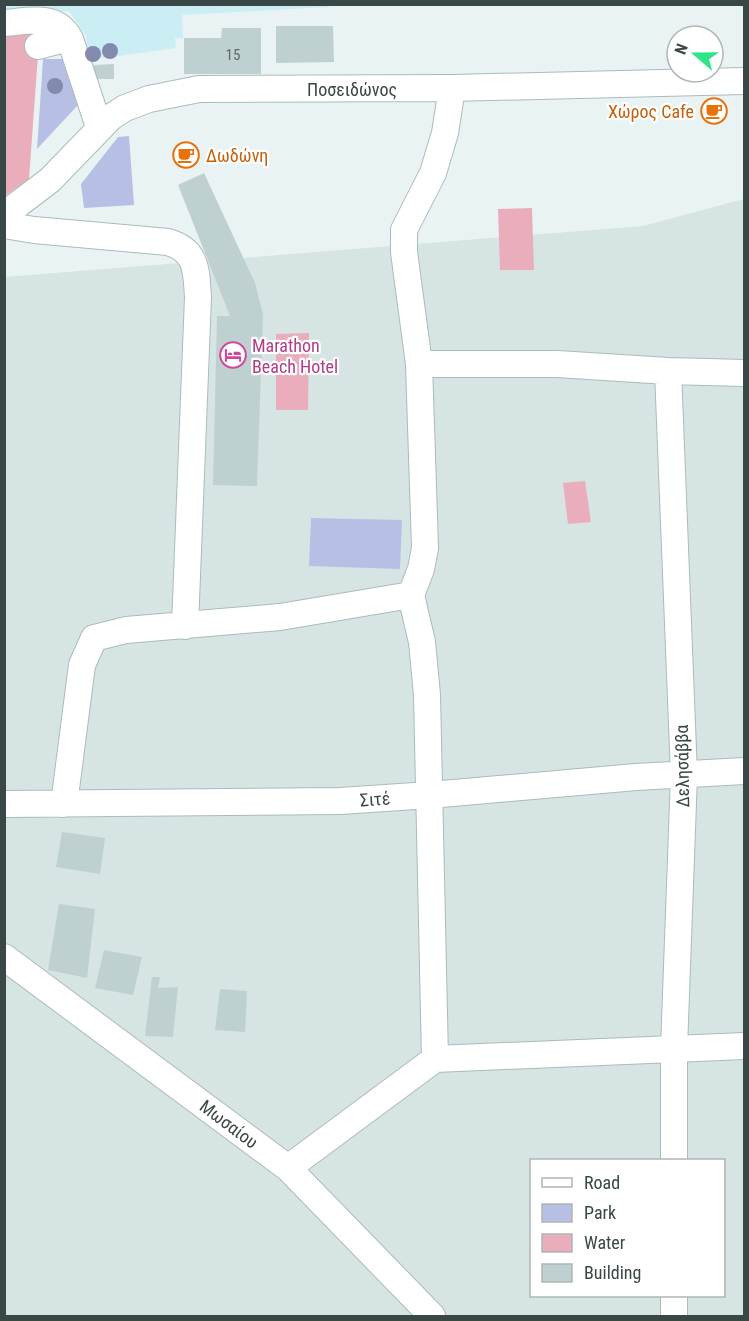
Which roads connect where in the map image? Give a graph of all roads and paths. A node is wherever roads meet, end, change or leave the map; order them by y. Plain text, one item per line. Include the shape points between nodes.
1 (4, 22) edge
2 (69, 38) junction
3 (38, 46) dead end
4 (744, 81) edge
5 (452, 88) junction
6 (99, 127) junction
7 (4, 215) edge
8 (4, 225) edge
9 (419, 364) junction
10 (668, 371) junction
11 (744, 373) edge
12 (411, 595) junction
13 (185, 626) junction
14 (744, 771) edge
15 (684, 774) junction
16 (430, 795) junction
17 (4, 804) edge
18 (64, 804) junction
19 (4, 957) edge
20 (744, 1046) edge
21 (674, 1050) junction
22 (435, 1059) junction
23 (674, 1159) edge
24 (288, 1168) junction
25 (674, 1297) edge
26 (432, 1317) edge
27 (674, 1317) edge

1 - 2 street via 49,21 62,28
2 - 3 street
2 - 6 street
4 - 5 street, Ποσειδώνος
5 - 6 street, Ποσειδώνος via 171,93 137,103
5 - 9 street via 433,173 404,230
6 - 7 street, Ποσειδώνος via 50,180
8 - 13 street via 168,242 180,245 193,261 198,297
9 - 10 street via 557,363
9 - 12 street via 426,548
10 - 11 street
10 - 15 street, Δελησάββα
12 - 13 street via 280,617
12 - 16 street via 422,642
13 - 18 street via 126,630 94,638 82,665
14 - 15 street, Σιτέ
15 - 16 street, Σιτέ
15 - 21 street, Δελησάββα
16 - 18 street, Σιτέ via 340,801
16 - 22 street
17 - 18 street, Σιτέ
19 - 24 street, Μωσαίου
20 - 21 street
21 - 22 street
21 - 23 street, Δελησάββα
22 - 24 street
24 - 26 street, Μωσαίου
25 - 27 street

